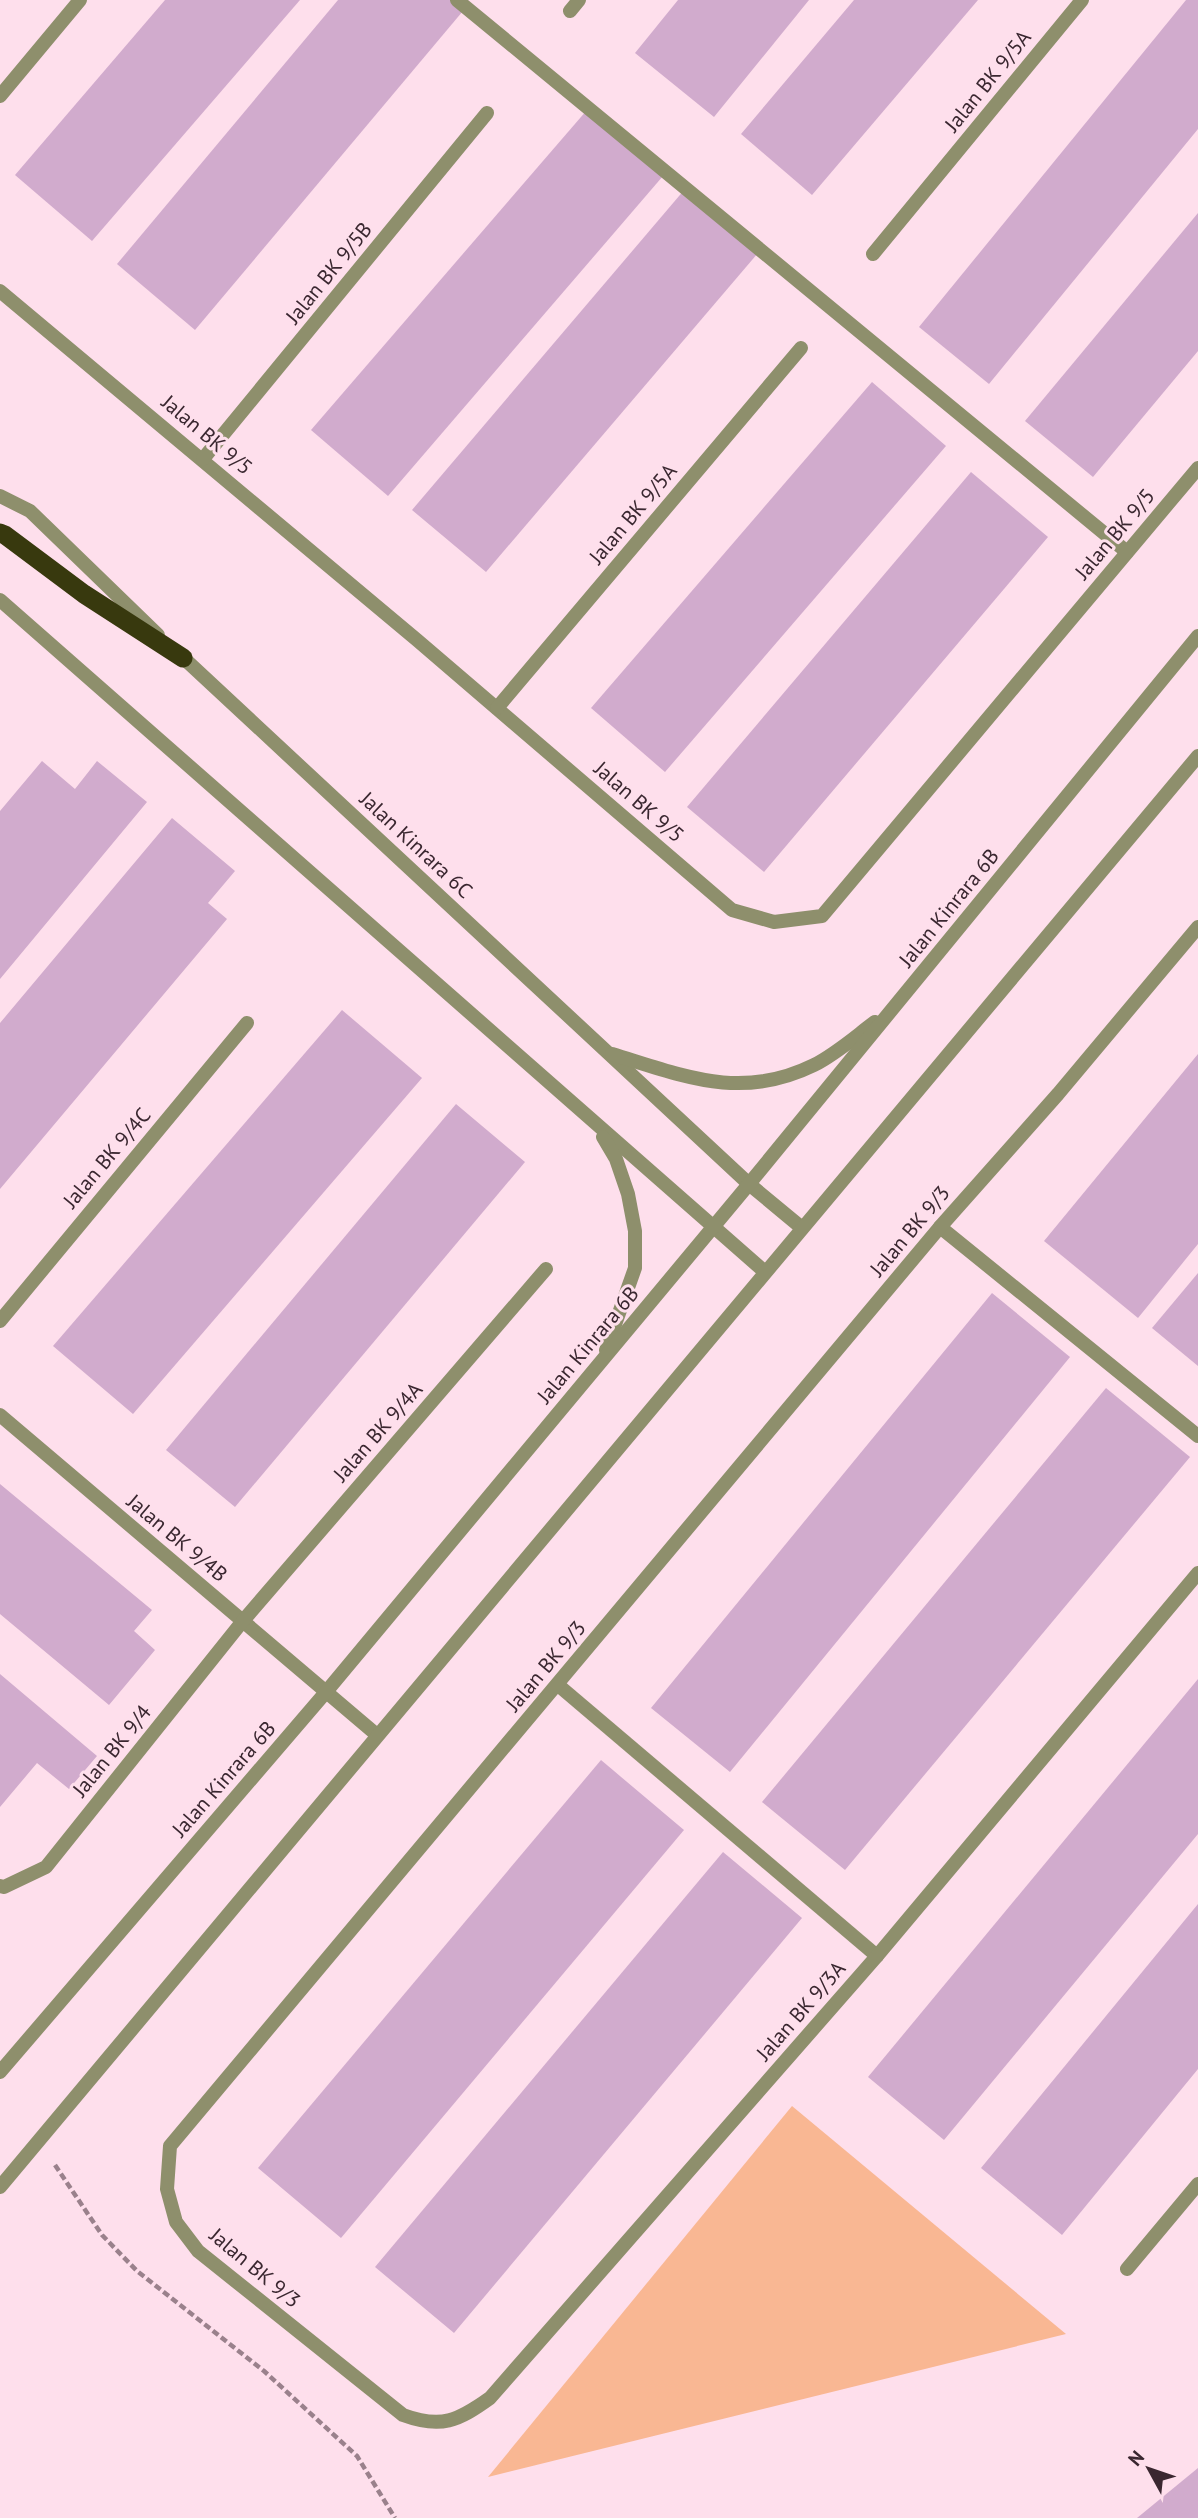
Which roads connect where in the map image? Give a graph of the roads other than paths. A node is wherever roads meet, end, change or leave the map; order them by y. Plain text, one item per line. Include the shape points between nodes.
1 (80, 0) edge
2 (457, 0) edge
3 (1082, 0) edge
4 (0, 96) edge
5 (487, 113) dead end
6 (873, 254) dead end
7 (0, 291) edge
8 (801, 348) dead end
9 (203, 459) junction
10 (1198, 468) edge
11 (0, 496) edge
12 (0, 533) edge
13 (1127, 552) junction
14 (0, 600) edge
15 (1198, 636) edge
16 (183, 658) junction
17 (497, 708) junction
18 (1198, 756) edge
19 (1198, 927) edge
20 (892, 1010) junction
21 (247, 1023) dead end
22 (608, 1052) junction
23 (597, 1126) junction
24 (749, 1184) junction
25 (713, 1227) junction
26 (940, 1227) junction
27 (802, 1228) junction
28 (546, 1269) dead end
29 (765, 1272) junction
30 (0, 1321) edge
31 (602, 1362) junction
32 (0, 1415) edge
33 (1198, 1436) edge
34 (1198, 1573) edge
35 (242, 1622) junction
36 (558, 1685) junction
37 (326, 1692) junction
38 (377, 1735) junction
39 (0, 1886) edge
40 (877, 1956) junction
41 (0, 2072) edge
42 (1198, 2184) edge
43 (0, 2187) edge
44 (1127, 2269) dead end
45 (402, 2415) joint

1 - 4 street
2 - 13 street
3 - 6 street, Jalan BK 9/5A
5 - 9 street, Jalan BK 9/5B
7 - 9 street, Jalan BK 9/5
8 - 17 street, Jalan BK 9/5A
9 - 17 street, Jalan BK 9/5
10 - 13 street, Jalan BK 9/5
11 - 16 street, Jalan Kinrara 6C via 30,511
12 - 16 highway
13 - 17 street, Jalan BK 9/5 via 822,916 774,922 732,910
14 - 23 street
15 - 20 street, Jalan Kinrara 6B
16 - 22 street, Jalan Kinrara 6C
18 - 27 street
19 - 26 street, Jalan BK 9/3
20 - 22 street via 816,1064 779,1080 733,1085 695,1080
20 - 24 street, Jalan Kinrara 6B
21 - 30 street, Jalan BK 9/4C
22 - 24 street, Jalan Kinrara 6C
23 - 25 street
23 - 31 street via 616,1159 635,1230 635,1268
24 - 25 street, Jalan Kinrara 6B
24 - 27 street, Jalan Kinrara 6C
25 - 29 street
25 - 31 street, Jalan Kinrara 6B
26 - 33 street
26 - 36 street, Jalan BK 9/3
27 - 29 street
28 - 35 street, Jalan BK 9/4A
29 - 38 street
31 - 37 street, Jalan Kinrara 6B
32 - 35 street, Jalan BK 9/4B
34 - 40 street, Jalan BK 9/3A
35 - 37 street, Jalan BK 9/4B
35 - 39 street, Jalan BK 9/4 via 46,1867
36 - 40 street
36 - 45 street, Jalan BK 9/3 via 170,2146 167,2189 176,2222 198,2251
37 - 38 street, Jalan BK 9/4B
37 - 41 street, Jalan Kinrara 6B
38 - 43 street
40 - 45 street, Jalan BK 9/3A via 489,2398 467,2414 445,2422 422,2422
42 - 44 street

